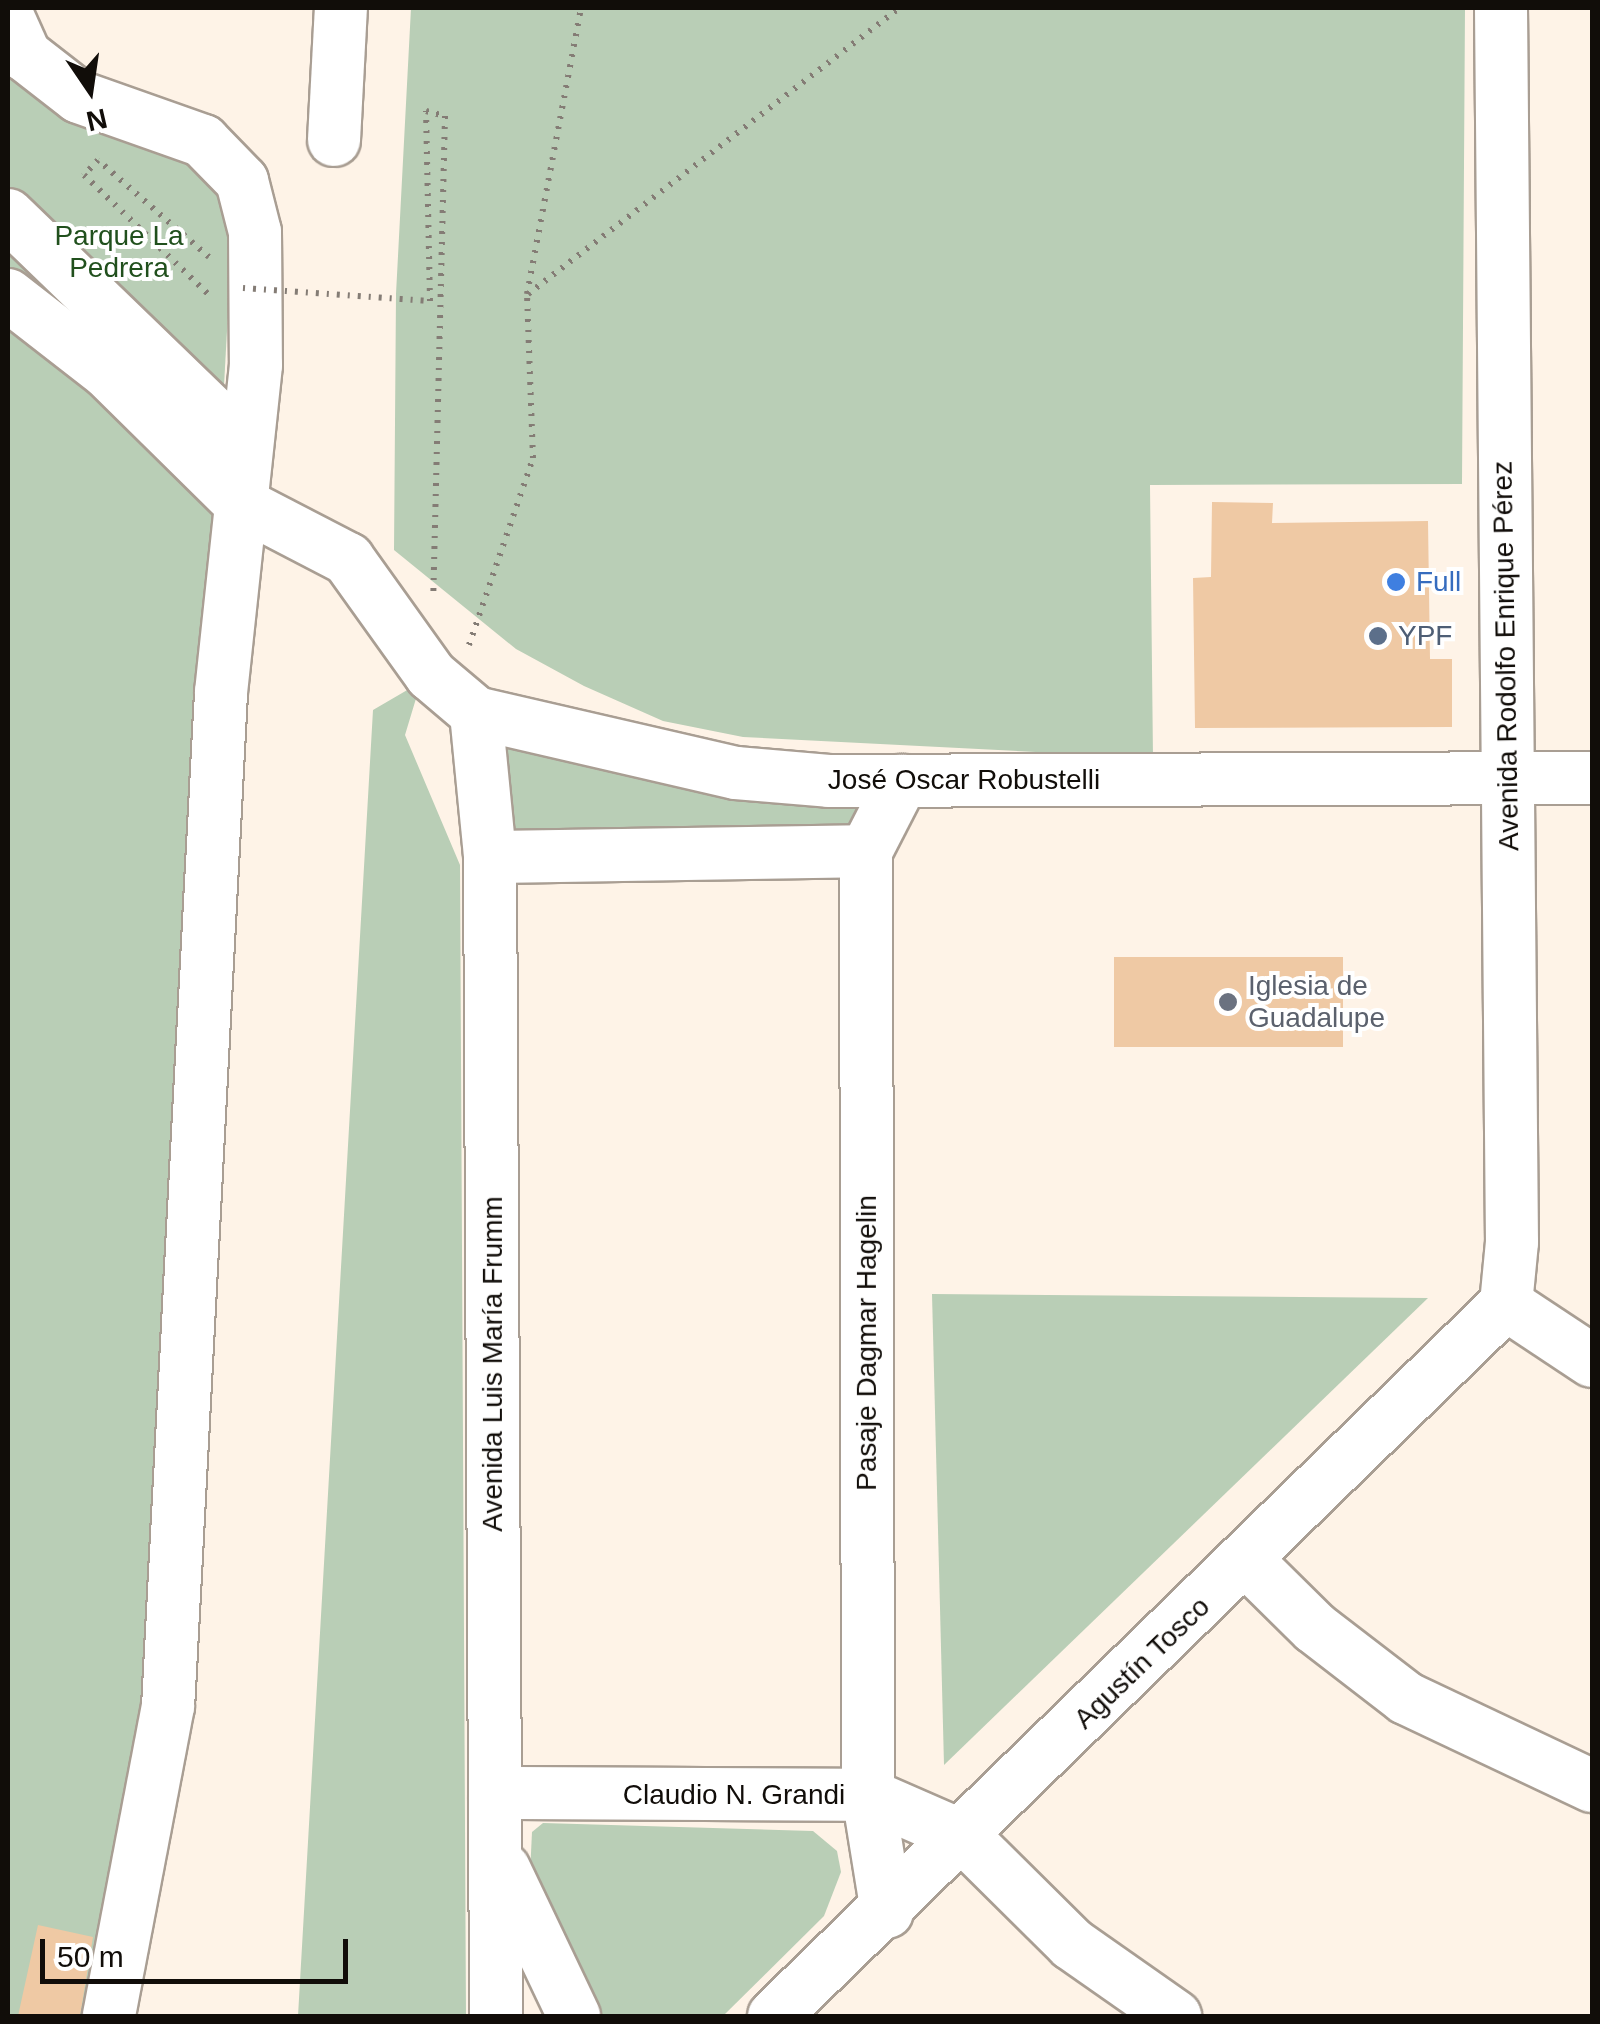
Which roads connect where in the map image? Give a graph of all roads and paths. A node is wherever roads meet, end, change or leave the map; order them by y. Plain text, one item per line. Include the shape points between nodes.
1 (342, 8) edge
2 (581, 8) edge
3 (899, 8) edge
4 (1501, 8) edge
5 (8, 18) edge
6 (334, 140) dead end
7 (8, 215) edge
8 (214, 262) dead end
9 (229, 275) dead end
10 (526, 294) junction
11 (8, 296) edge
12 (252, 338) junction
13 (243, 442) junction
14 (240, 503) junction
15 (453, 694) junction
16 (1507, 778) junction
17 (1592, 778) edge
18 (902, 781) junction
19 (866, 851) junction
20 (490, 856) junction
21 (1506, 1304) junction
22 (1592, 1361) edge
23 (1247, 1561) junction
24 (1592, 1786) edge
25 (495, 1793) junction
26 (868, 1796) junction
27 (964, 1837) junction
28 (495, 1848) junction
29 (886, 1912) junction
30 (109, 2016) edge
31 (496, 2016) edge
32 (574, 2016) edge
33 (774, 2016) edge
34 (1175, 2016) edge

1 - 6 street
2 - 10 path
3 - 10 path
4 - 16 street, Avenida Rodolfo Enrique Pérez
5 - 12 street via 26,55 79,97 202,141 242,180 255,232
7 - 13 street
8 - 12 path via 98,160 84,176
9 - 15 path, bridge via 244,288 430,301 426,110 445,116
10 - 15 path via 533,458
11 - 14 street via 107,372
12 - 13 street via 256,365
13 - 14 street
14 - 15 street via 314,535 348,559
14 - 30 street via 204,979 168,1706
15 - 18 street, José Oscar Robustelli via 736,773
15 - 20 street, Avenida Luis María Frumm
16 - 17 street, José Oscar Robustelli
16 - 18 street, José Oscar Robustelli
16 - 21 street, Avenida Rodolfo Enrique Pérez via 1512,1242
18 - 19 street, Pasaje Dagmar Hagelin
19 - 20 street
19 - 26 street, Pasaje Dagmar Hagelin
20 - 25 street, Avenida Luis María Frumm
21 - 22 street
21 - 23 street, Agustín Tosco
23 - 24 street via 1315,1628 1406,1698
23 - 27 street, Agustín Tosco
25 - 26 street, Claudio N. Grandi
25 - 28 street, Avenida Luis María Frumm
26 - 27 street, Claudio N. Grandi
26 - 29 street, Pasaje Dagmar Hagelin
27 - 29 street, Agustín Tosco
27 - 34 street via 1072,1944
28 - 31 street, Avenida Luis María Frumm
28 - 32 street
29 - 33 street, Agustín Tosco

